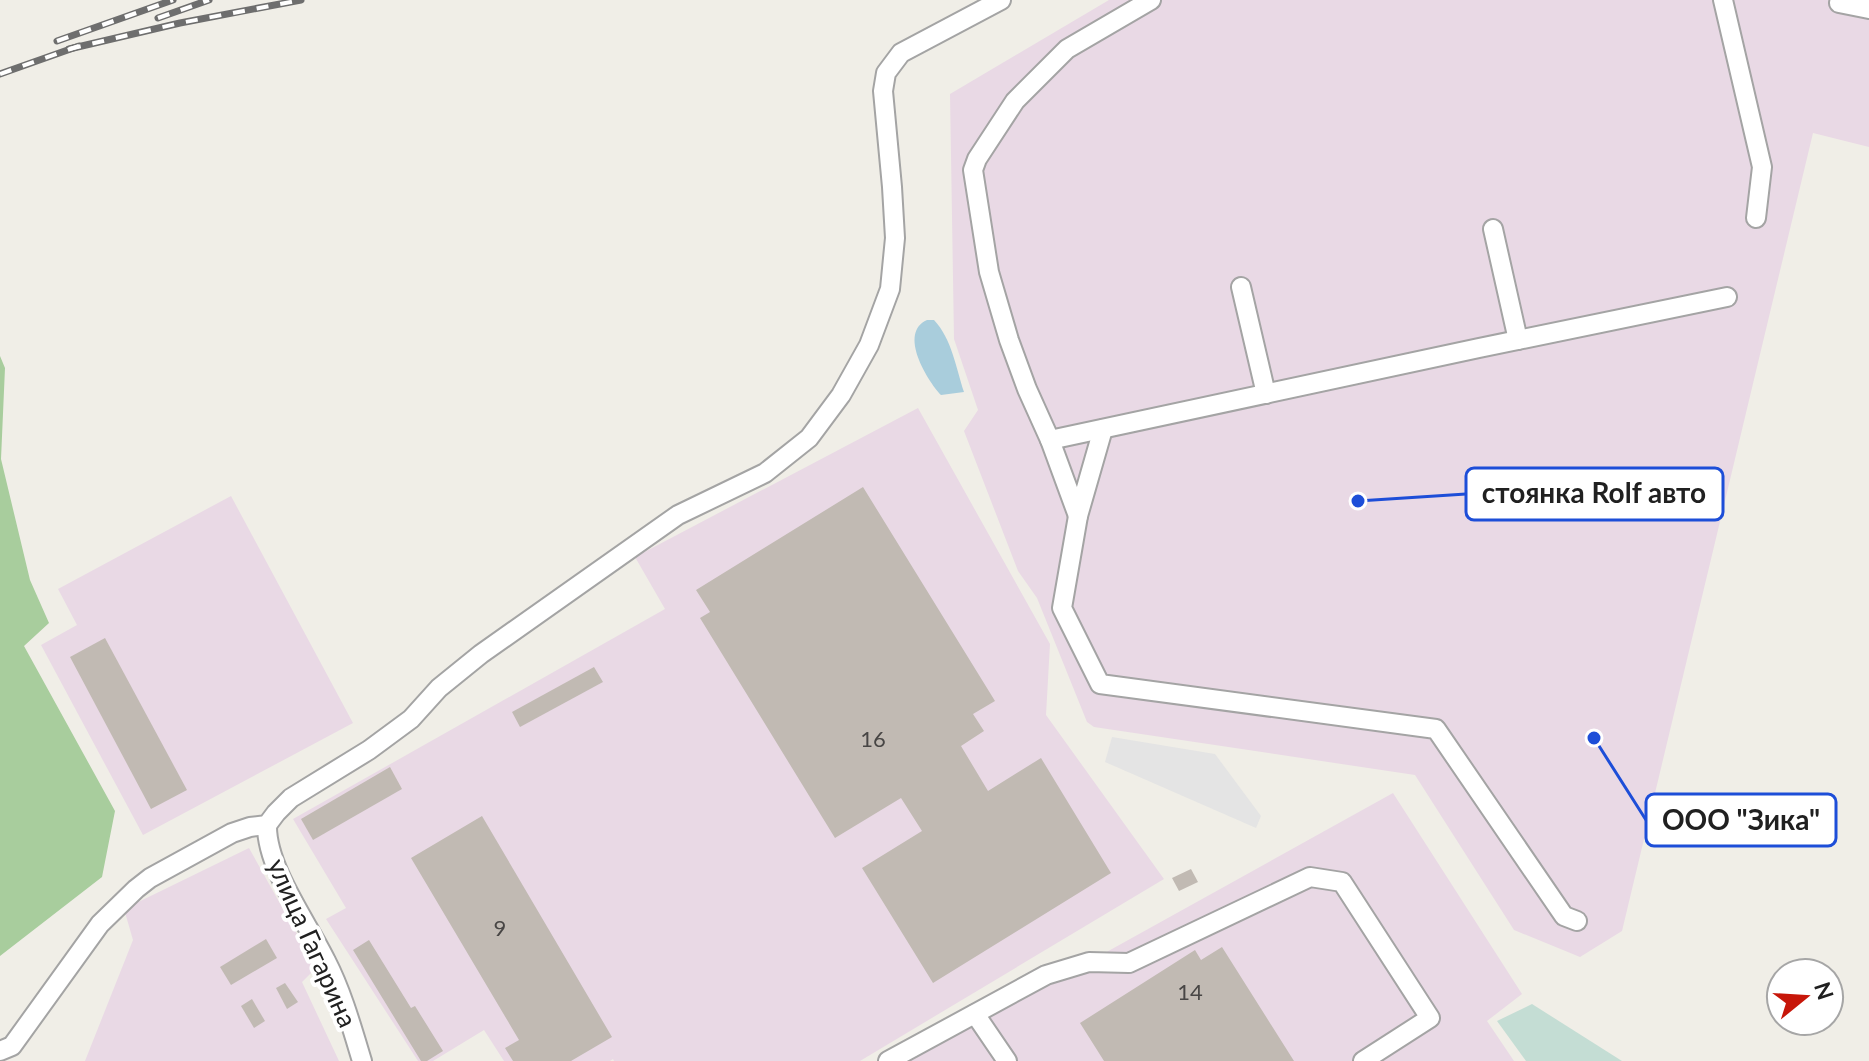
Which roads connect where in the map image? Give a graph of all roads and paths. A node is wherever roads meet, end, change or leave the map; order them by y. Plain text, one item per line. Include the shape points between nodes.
1 (1001, 0) edge
2 (1151, 0) edge
3 (1723, 0) edge
4 (1839, 3) dead end
5 (1869, 9) edge
6 (1756, 218) dead end
7 (1493, 229) dead end
8 (1241, 287) dead end
9 (1727, 297) dead end
10 (1518, 340) junction
11 (1266, 394) junction
12 (1103, 429) junction
13 (1050, 440) junction
14 (1078, 516) junction
15 (267, 825) junction
16 (1577, 921) dead end
17 (975, 1014) junction
18 (0, 1051) edge
19 (362, 1061) edge
20 (888, 1061) edge
21 (1007, 1061) edge
22 (1363, 1061) edge

1 - 15 street via 901,53 886,73 895,238 890,289 869,345 809,438 765,473 678,515 481,654 411,719 291,798
2 - 13 street via 1067,49 1015,101 973,170 989,272 1027,389
3 - 6 street via 1762,167
4 - 5 street
7 - 10 street
8 - 11 street
9 - 10 street
10 - 11 street
11 - 12 street
12 - 13 street
12 - 14 street
13 - 14 street
14 - 16 street via 1062,608 1100,684 1436,729 1564,916
15 - 18 street via 232,833 136,889 100,924 12,1046
15 - 19 street, улица Гагарина via 273,858 328,963
17 - 20 street
17 - 21 street
17 - 22 street via 1046,975 1089,962 1129,963 1310,877 1342,882 1430,1018

